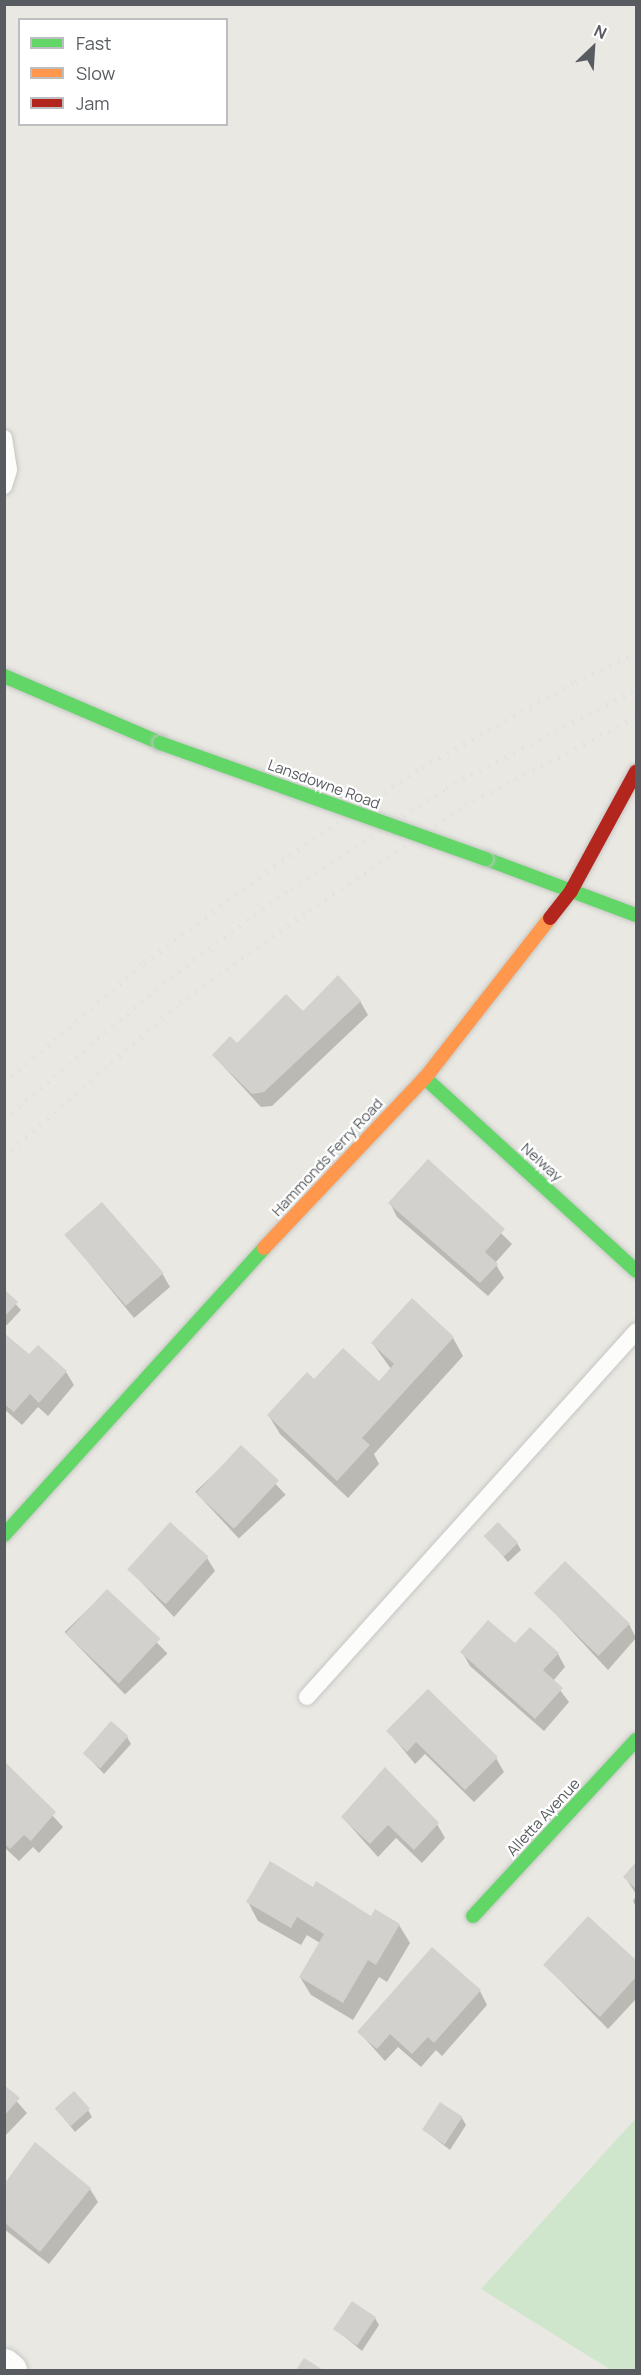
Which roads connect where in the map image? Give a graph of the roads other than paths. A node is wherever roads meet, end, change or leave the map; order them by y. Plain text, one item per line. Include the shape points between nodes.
1 (4, 438) edge
2 (4, 486) edge
3 (4, 676) edge
4 (635, 776) edge
5 (571, 891) junction
6 (636, 915) edge
7 (425, 1078) junction
8 (636, 1271) edge
9 (636, 1331) edge
10 (4, 1535) edge
11 (307, 1697) dead end
12 (636, 1740) edge
13 (473, 1916) dead end
14 (4, 2365) edge
15 (10, 2370) edge

1 - 2 lane via 9,470
3 - 5 street, Lansdowne Road, bridge via 160,743
4 - 5 street, Hammonds Ferry Road
5 - 6 street, Lansdowne Road
5 - 7 street, Hammonds Ferry Road
7 - 8 street, Nelway
7 - 10 street, Hammonds Ferry Road via 131,1389
9 - 11 lane
12 - 13 street, Alletta Avenue
14 - 15 street

